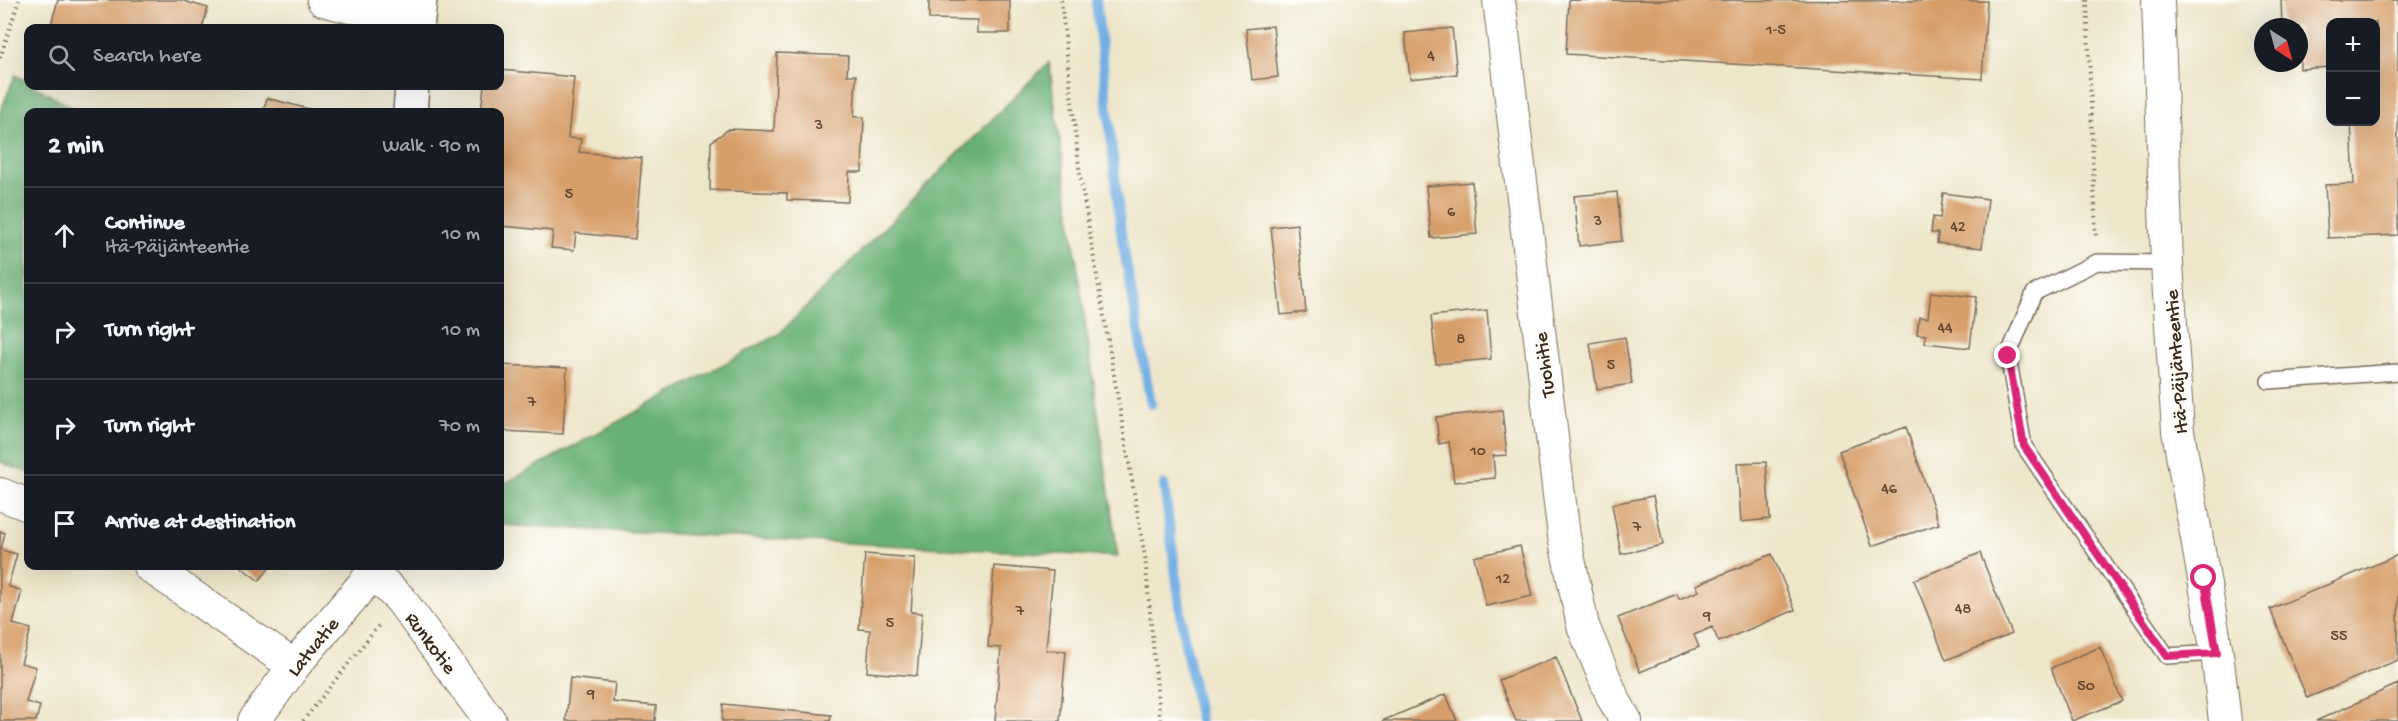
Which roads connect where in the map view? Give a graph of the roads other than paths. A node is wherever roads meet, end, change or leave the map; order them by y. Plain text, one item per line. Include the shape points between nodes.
1 (323, 0) edge
2 (1499, 0) edge
3 (2158, 0) edge
4 (418, 15) edge
5 (412, 90) edge
6 (410, 108) edge
7 (2168, 262) junction
8 (2398, 372) edge
9 (2269, 381) dead end
10 (0, 494) edge
11 (24, 503) edge
12 (155, 570) edge
13 (372, 570) edge
14 (374, 570) edge
15 (2217, 653) junction
16 (294, 666) junction
17 (254, 721) edge
18 (490, 721) edge
19 (1626, 721) edge
20 (2225, 721) edge

1 - 4 street
2 - 19 street, Tuohitie via 1564,536 1583,626
3 - 7 street, Itä-Päijänteentie
5 - 6 street
7 - 15 street, Itä-Päijänteentie via 2178,431
7 - 15 lane via 2097,262 2034,293 2008,356 2024,446 2167,656
8 - 9 lane
10 - 11 street
12 - 16 street
13 - 16 street, Latvatie
14 - 18 street, Runkotie via 400,599
15 - 20 street, Itä-Päijänteentie
16 - 17 street, Latvatie

